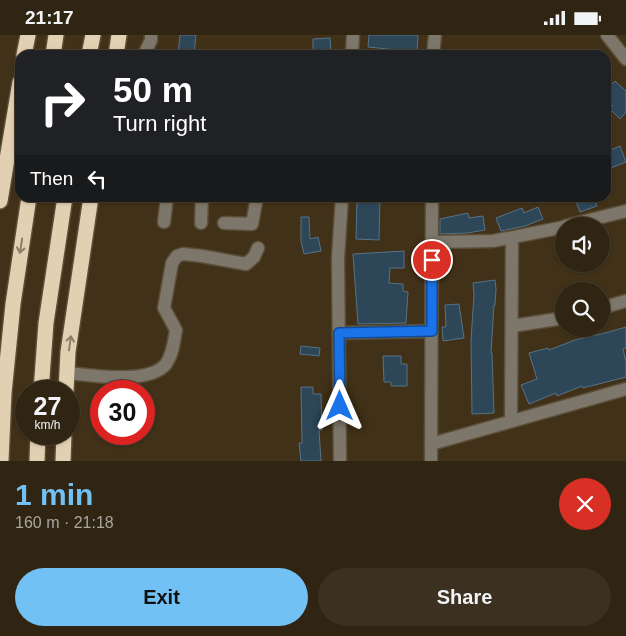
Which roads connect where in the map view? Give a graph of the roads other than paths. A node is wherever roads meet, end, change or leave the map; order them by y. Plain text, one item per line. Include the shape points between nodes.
1 (28, 35) edge
2 (56, 35) edge
3 (92, 35) edge
4 (119, 35) edge
5 (151, 35) edge
6 (353, 35) edge
7 (435, 35) edge
8 (607, 35) edge
9 (25, 50) edge
10 (54, 50) edge
11 (90, 50) edge
12 (117, 50) edge
13 (146, 50) edge
14 (352, 50) edge
15 (434, 50) edge
16 (626, 59) edge
17 (15, 112) edge
18 (0, 201) edge
19 (27, 202) edge
20 (64, 202) edge
21 (90, 202) edge
22 (166, 202) edge
23 (202, 202) edge
24 (256, 202) edge
25 (342, 202) edge
26 (432, 202) edge
27 (626, 211) edge
28 (601, 217) edge
29 (164, 222) dead end
30 (201, 223) dead end
31 (224, 223) dead end
32 (555, 228) edge
33 (512, 238) junction
34 (432, 243) junction
35 (258, 248) dead end
36 (626, 301) edge
37 (610, 305) edge
38 (555, 319) edge
39 (512, 326) junction
40 (432, 331) junction
41 (339, 333) junction
42 (67, 373) junction
43 (42, 380) edge
44 (67, 380) edge
45 (626, 389) edge
46 (511, 421) junction
47 (431, 443) junction
48 (38, 445) edge
49 (64, 445) edge
50 (2, 461) edge
51 (37, 461) edge
52 (64, 461) edge
53 (340, 461) edge
54 (431, 461) edge

1 - 9 highway
2 - 10 highway
3 - 11 highway
4 - 12 highway
5 - 13 street
6 - 14 street
7 - 15 street
8 - 16 street
17 - 18 highway
19 -> 50 highway via 4,393
20 - 43 highway via 46,323
42 -> 21 highway
22 - 29 street
23 - 30 street
24 - 31 street via 252,224
25 - 41 street via 338,258
26 - 34 street
27 - 28 street
32 - 33 street
33 - 34 street
33 - 39 street
34 - 40 street
35 - 42 street via 246,264 202,256 177,256 172,263 164,308 176,330 166,364 157,371 139,376
36 - 37 street
38 - 39 street
39 - 46 street
40 - 41 street
40 - 47 street
41 - 53 street
42 - 44 highway
45 - 46 street
46 - 47 street
47 - 54 street
48 - 51 highway
49 - 52 highway

